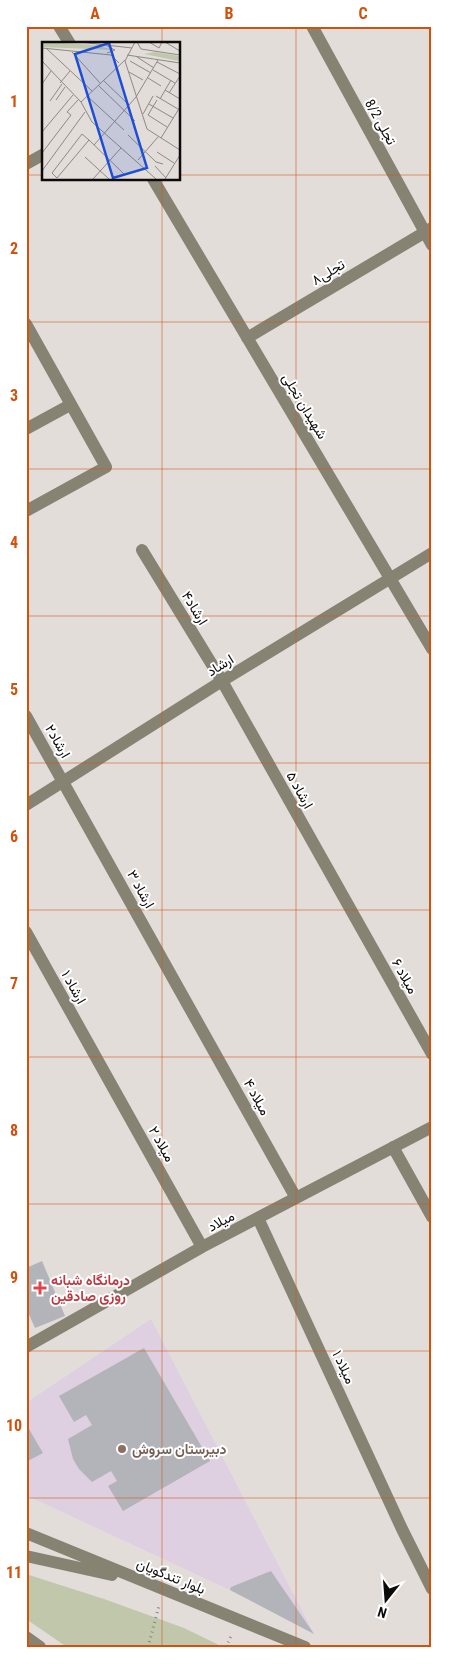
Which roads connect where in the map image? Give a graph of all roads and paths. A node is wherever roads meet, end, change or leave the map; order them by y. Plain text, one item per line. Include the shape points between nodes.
1 (59, 26) edge
2 (312, 26) edge
3 (69, 42) edge
4 (42, 155) edge
5 (26, 164) edge
6 (153, 180) edge
7 (428, 230) edge
8 (432, 245) edge
9 (26, 324) edge
10 (247, 338) junction
11 (70, 405) junction
12 (26, 429) edge
13 (26, 511) edge
14 (142, 550) dead end
15 (432, 553) edge
16 (390, 578) junction
17 (432, 649) edge
18 (222, 681) junction
19 (26, 716) edge
20 (64, 781) junction
21 (26, 805) edge
22 (352, 913) joint
23 (26, 932) edge
24 (192, 1011) joint
25 (432, 1054) edge
26 (95, 1056) joint
27 (432, 1127) edge
28 (393, 1147) junction
29 (296, 1198) junction
30 (432, 1217) edge
31 (258, 1218) junction
32 (202, 1247) junction
33 (26, 1347) edge
34 (26, 1533) edge
35 (26, 1556) edge
36 (144, 1581) junction
37 (164, 1589) junction
38 (432, 1589) edge
39 (26, 1638) edge
40 (40, 1647) edge
41 (148, 1647) edge
42 (305, 1647) edge

1 - 3 street
2 - 7 street, 8/2 تجلی
4 - 5 street
6 - 10 street, شهیدان تجلی
7 - 8 street, 8/2 تجلی
7 - 10 street, تجلی۸
9 - 11 street
10 - 16 street, شهیدان تجلی
11 - 12 street
11 - 13 street via 106,467
14 - 18 street, ۴ارشاد
15 - 16 street, ارشاد
16 - 17 street, شهیدان تجلی
16 - 18 street, ارشاد
18 - 20 street, ارشاد
18 - 22 street, ۵ ارشاد
19 - 20 street, ۲ارشاد
20 - 21 street, ارشاد
20 - 24 street, ۳ ارشاد
22 - 25 street, ۶ میلاد
23 - 26 street, ۱ ارشاد
24 - 29 street, ۴ میلاد
26 - 32 street, ۲ میلاد
27 - 28 street, میلاد
28 - 29 street, میلاد
28 - 30 street
29 - 31 street, میلاد
31 - 32 street, میلاد
31 - 38 street, ۱ میلاد
32 - 33 street, میلاد
34 - 36 street, بلوار تندگویان
35 - 36 street
36 - 37 street, بلوار تندگویان
37 - 41 path
37 - 42 street, بلوار تندگویان
39 - 40 street

